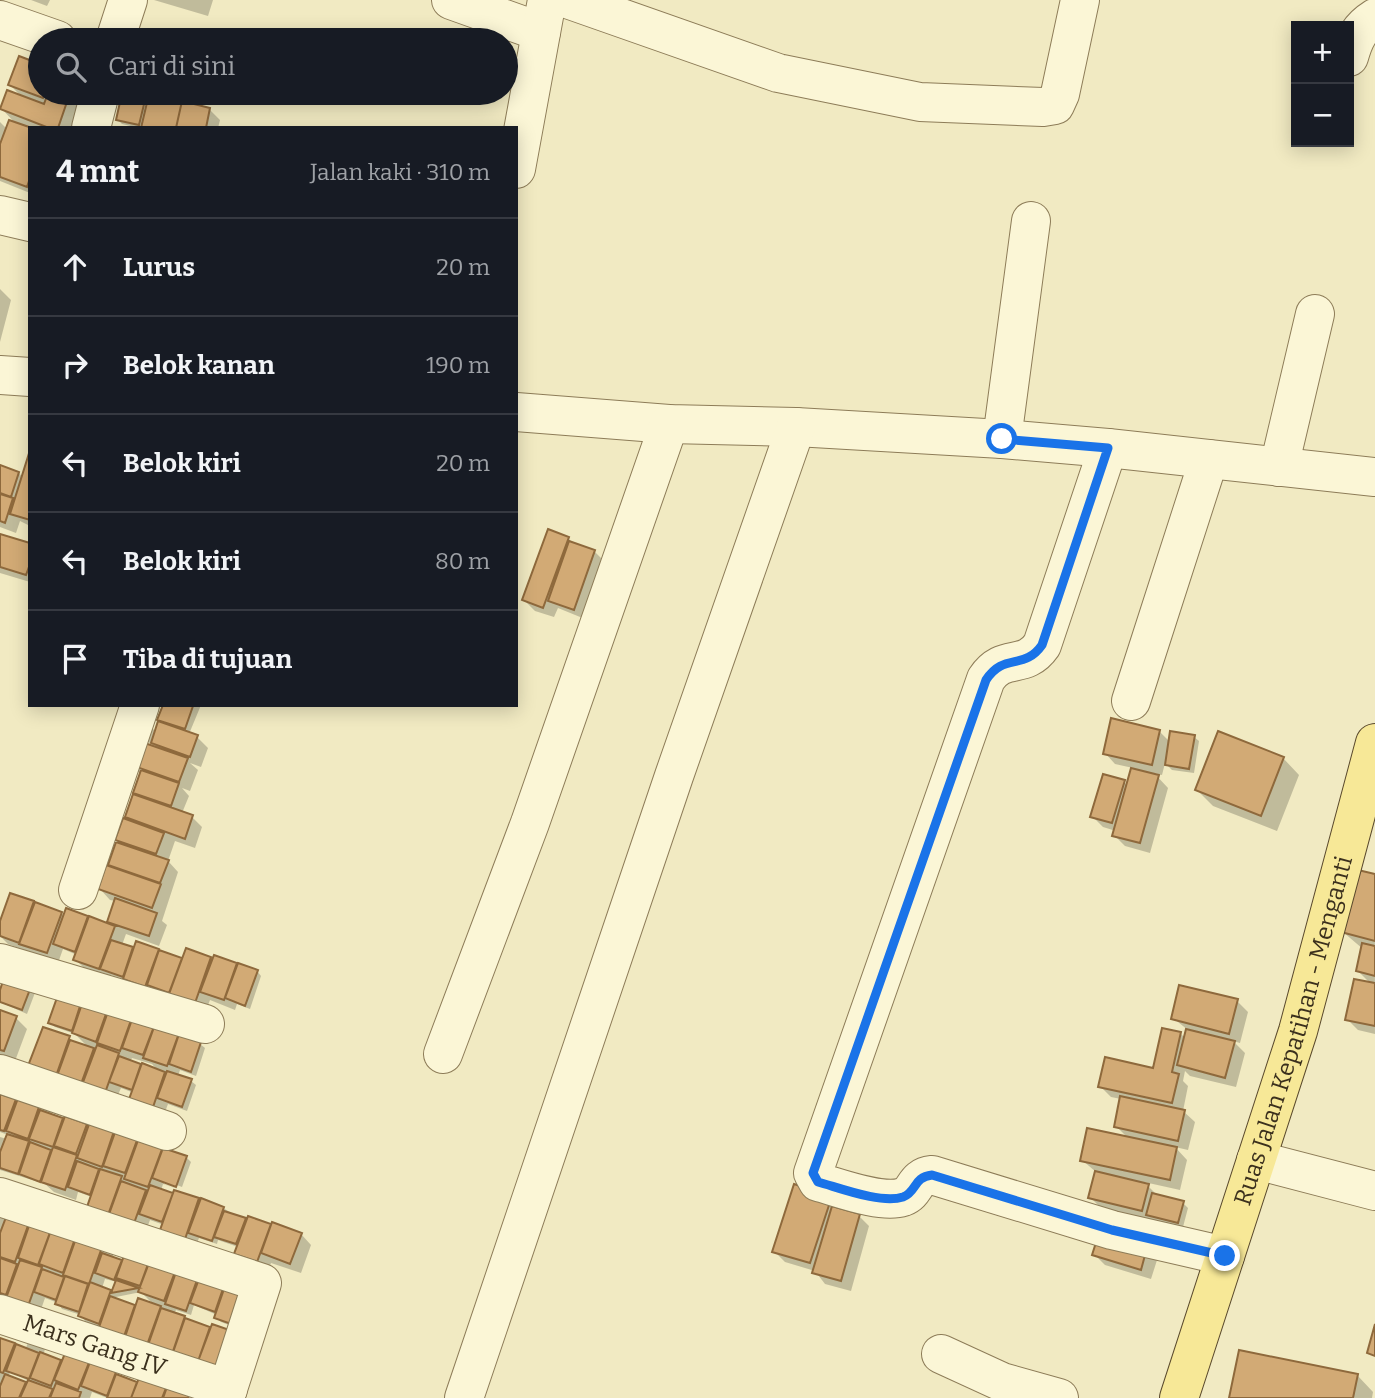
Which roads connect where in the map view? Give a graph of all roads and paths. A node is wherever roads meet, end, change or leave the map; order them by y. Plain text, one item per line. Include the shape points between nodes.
1 (128, 0) edge
2 (451, 0) edge
3 (570, 0) edge
4 (1080, 0) edge
5 (544, 16) edge
6 (1375, 18) edge
7 (0, 20) edge
8 (119, 28) edge
9 (28, 30) edge
10 (1354, 39) edge
11 (97, 105) edge
12 (92, 126) edge
13 (518, 158) edge
14 (0, 215) edge
15 (1031, 221) dead end
16 (28, 222) edge
17 (1315, 314) dead end
18 (0, 375) edge
19 (28, 377) edge
20 (518, 412) edge
21 (669, 425) junction
22 (796, 427) junction
23 (1002, 439) junction
24 (1108, 448) junction
25 (1209, 459) junction
26 (1279, 467) junction
27 (1375, 477) edge
28 (1131, 701) dead end
29 (139, 707) edge
30 (1375, 743) edge
31 (78, 890) dead end
32 (0, 963) edge
33 (205, 1024) dead end
34 (443, 1054) dead end
35 (0, 1074) edge
36 (167, 1131) dead end
37 (1256, 1160) junction
38 (1375, 1191) edge
39 (0, 1196) edge
40 (1225, 1256) junction
41 (0, 1314) edge
42 (941, 1354) dead end
43 (226, 1394) edge
44 (464, 1398) edge
45 (1059, 1398) edge
46 (1179, 1398) edge

1 - 8 street
2 - 5 street
3 - 4 street via 778,73 920,102 1043,107 1055,105 1060,94
5 - 13 street
6 - 10 street
7 - 9 street
11 - 12 street
14 - 16 street
15 - 23 street
17 - 26 street
18 - 19 street
20 - 21 street
21 - 22 street
21 - 34 street via 530,823
22 - 23 street
22 - 44 street
23 - 24 street
24 - 25 street
24 - 40 street via 1042,645 1026,660 994,668 986,680 813,1173 818,1182 893,1198 909,1194 918,1180 932,1175 1112,1230
25 - 26 street
25 - 28 street
26 - 27 street
29 - 31 street
30 - 37 main road, Ruas Jalan Kepatihan - Menganti via 1298,1031
32 - 33 street
35 - 36 street
37 - 38 street
37 - 40 main road, Ruas Jalan Kepatihan - Menganti
39 - 43 street via 262,1283
40 - 46 main road, Ruas Jalan Kepatihan - Menganti
41 - 43 street, Mars Gang IV
42 - 45 street via 1002,1382

